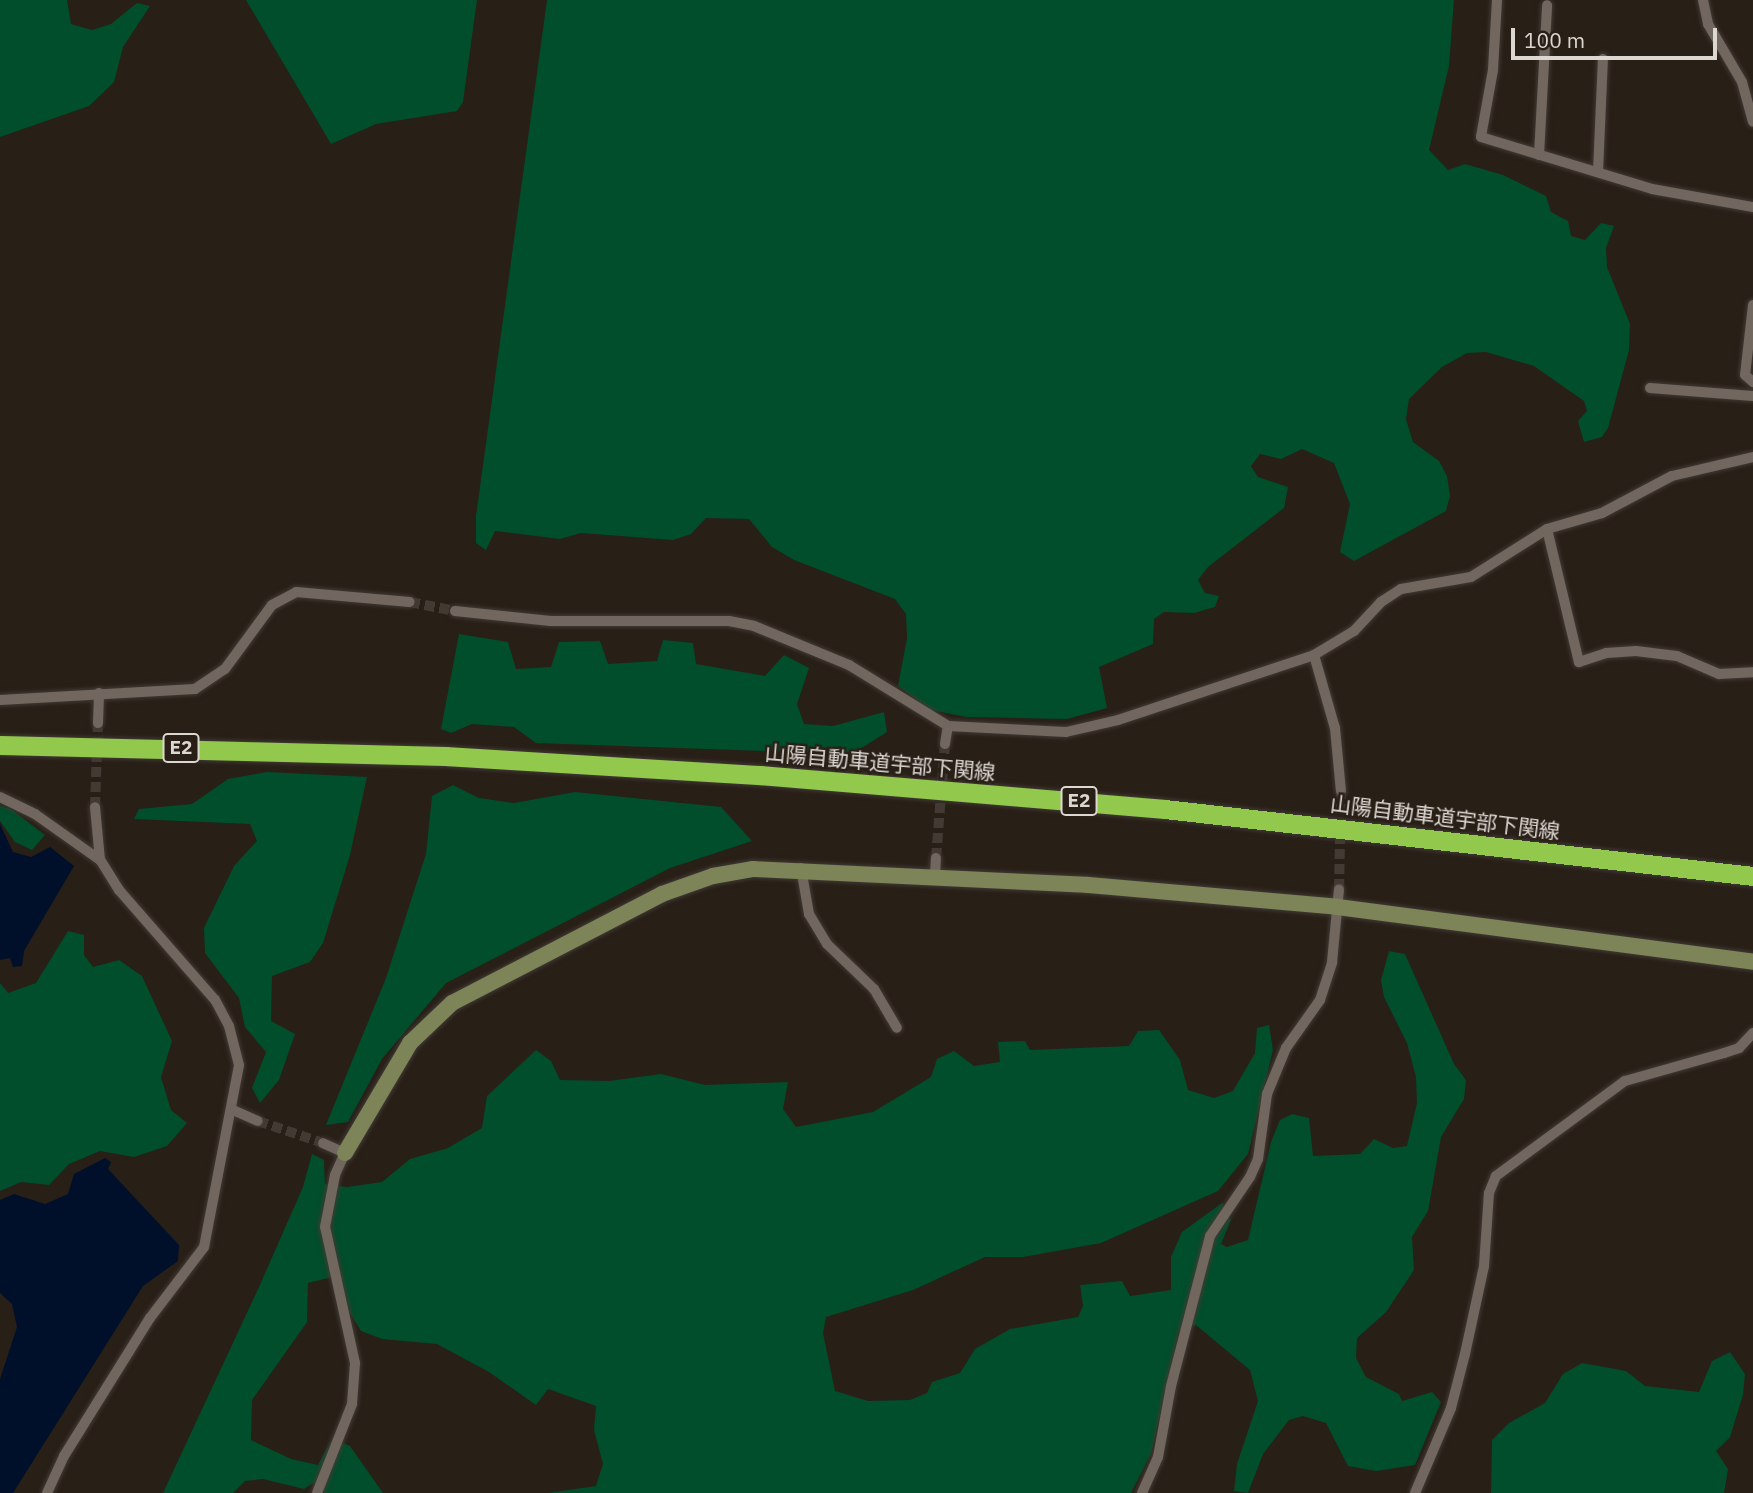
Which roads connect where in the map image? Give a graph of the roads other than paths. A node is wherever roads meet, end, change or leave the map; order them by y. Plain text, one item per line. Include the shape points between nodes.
1 (1497, 0) edge
2 (1703, 0) edge
3 (1546, 5) dead end
4 (1603, 60) dead end
5 (1753, 122) edge
6 (1539, 155) junction
7 (1598, 172) junction
8 (1753, 207) edge
9 (1753, 305) edge
10 (1753, 382) edge
11 (1650, 388) dead end
12 (1753, 396) edge
13 (1753, 457) edge
14 (1546, 529) junction
15 (410, 602) tunnel mouth
16 (455, 611) tunnel mouth
17 (1314, 655) junction
18 (1753, 672) edge
19 (99, 693) junction
20 (0, 700) edge
21 (98, 723) tunnel mouth
22 (948, 726) junction
23 (945, 744) tunnel mouth
24 (0, 745) edge
25 (1342, 791) tunnel mouth
26 (0, 797) edge
27 (94, 807) tunnel mouth
28 (936, 858) tunnel mouth
29 (100, 860) junction
30 (801, 868) junction
31 (935, 876) junction
32 (1753, 876) edge
33 (1339, 889) tunnel mouth
34 (1338, 907) junction
35 (1753, 962) edge
36 (897, 1028) dead end
37 (1753, 1033) edge
38 (233, 1110) junction
39 (258, 1121) tunnel mouth
40 (323, 1143) tunnel mouth
41 (345, 1153) junction
42 (47, 1493) edge
43 (317, 1493) edge
44 (1142, 1493) edge
45 (1415, 1493) edge

1 - 6 street via 1493,70 1481,137
2 - 5 street via 1708,24 1742,82
3 - 6 street
4 - 7 street
6 - 7 street
7 - 8 street via 1652,188
9 - 10 street via 1745,375
11 - 12 street
13 - 14 street via 1672,476 1602,513
14 - 17 street via 1471,577 1401,589 1354,631
14 - 18 street via 1579,662 1606,653 1636,651 1677,656 1719,674
15 - 19 street via 296,592 272,605 225,669 195,689
16 - 22 street via 550,621 699,620 754,626 849,664
17 - 22 street via 1093,728 1017,732
17 - 25 street via 1335,729
19 - 20 street
19 - 21 street
22 - 23 street
24 - 32 highway, 山陽自動車道宇部下関線 / E2 via 580,761 1152,808
26 - 29 street via 35,814
27 - 29 street
28 - 31 street
29 - 38 street via 119,890 201,980 229,1026 239,1065
30 - 31 street
30 - 36 street via 809,914 827,944 874,989
30 - 41 street via 740,871 662,894 479,985 452,1003 410,1043
31 - 34 street
33 - 34 street
34 - 35 street
34 - 44 street via 1332,962 1320,1000 1286,1048 1267,1094 1258,1158 1250,1177 1210,1236 1171,1385 1158,1457
37 - 45 street via 1740,1048 1625,1081 1496,1176 1489,1193 1484,1266 1465,1354 1451,1408
38 - 39 street
38 - 42 street via 204,1247 150,1318
40 - 41 street
41 - 43 street via 335,1175 325,1227 352,1337 355,1381 352,1404

